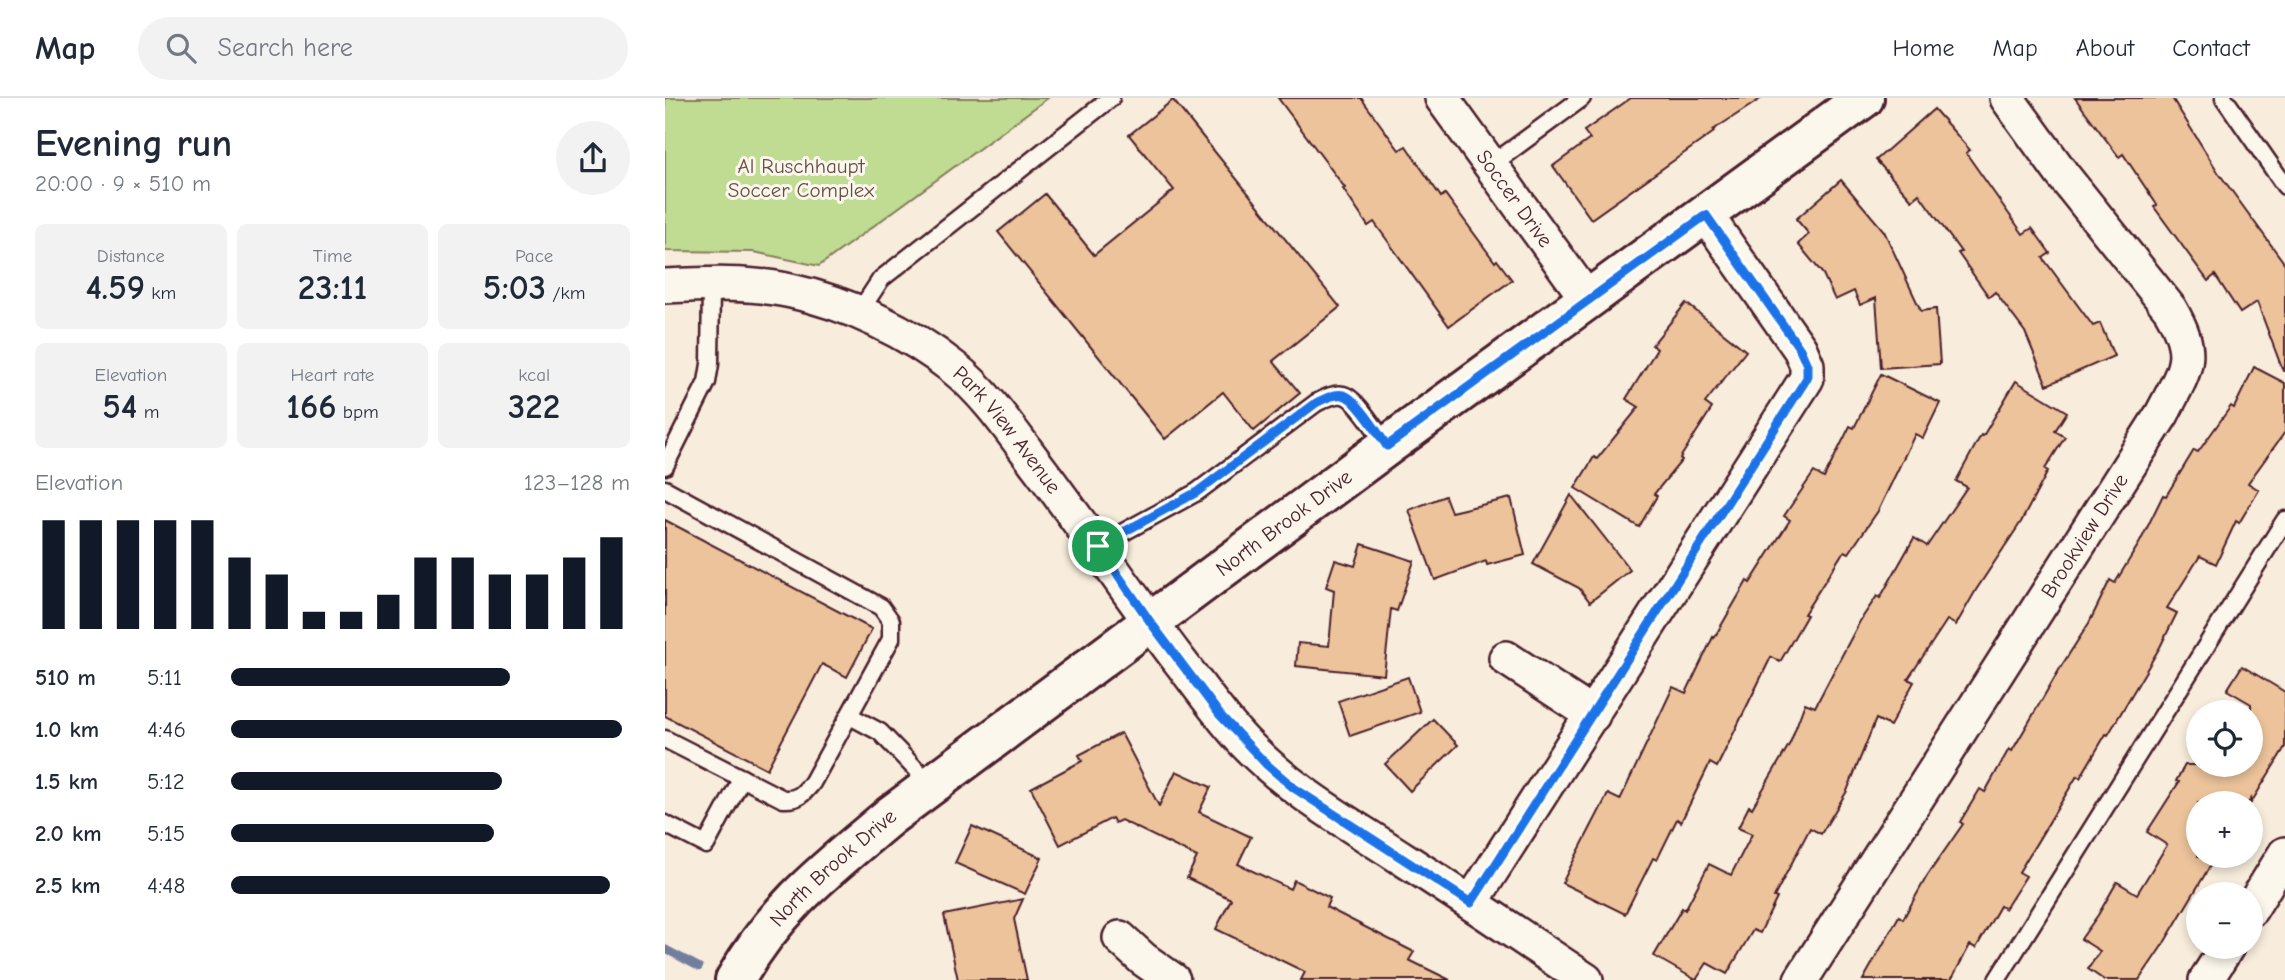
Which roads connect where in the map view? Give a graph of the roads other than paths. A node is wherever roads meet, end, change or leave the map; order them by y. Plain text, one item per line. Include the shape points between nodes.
1 (1111, 98) edge
2 (1442, 98) edge
3 (1582, 98) edge
4 (1864, 98) edge
5 (2007, 98) edge
6 (2224, 98) edge
7 (1491, 165) junction
8 (2285, 186) edge
9 (1706, 215) junction
10 (712, 284) junction
11 (665, 286) edge
12 (1588, 300) junction
13 (858, 314) junction
14 (1387, 446) junction
15 (665, 466) edge
16 (665, 489) edge
17 (2285, 520) edge
18 (1098, 546) junction
19 (1151, 623) junction
20 (1506, 658) dead end
21 (1593, 715) junction
22 (850, 716) junction
23 (665, 739) edge
24 (742, 778) junction
25 (932, 786) junction
26 (665, 824) edge
27 (2285, 854) edge
28 (2263, 890) edge
29 (1471, 903) junction
30 (1120, 938) dead end
31 (2219, 959) edge
32 (735, 980) edge
33 (1173, 980) edge
34 (1586, 980) edge
35 (1801, 980) edge
36 (1997, 980) edge
37 (2206, 980) edge

1 - 13 lane via 881,279
2 - 7 street, Soccer Drive
3 - 7 lane
4 - 9 street, North Brook Drive
5 - 35 street, Brookview Drive via 2170,309 2182,329 2186,360 2154,426
6 - 8 lane
7 - 12 street, Soccer Drive
9 - 12 street, North Brook Drive
9 - 21 street via 1800,349 1807,378
10 - 11 street, Park View Avenue
10 - 13 street, Park View Avenue via 791,291
10 - 15 lane via 707,382
12 - 14 street, North Brook Drive
13 - 18 street, Park View Avenue via 924,347 955,369 1008,426
14 - 18 lane via 1353,400 1344,394 1331,396 1197,492
14 - 19 street, North Brook Drive
16 - 22 lane via 881,607 891,621 891,639
17 - 36 lane
18 - 19 street, Park View Avenue
19 - 25 street, North Brook Drive
19 - 29 street, Park View Avenue via 1220,715 1294,788
20 - 21 street
21 - 29 street
22 - 24 lane via 801,796 783,799
22 - 25 lane via 880,733
23 - 24 lane
24 - 26 lane via 706,845
25 - 32 street, North Brook Drive via 814,879 778,916
27 - 28 street
29 - 34 street, Park View Avenue
30 - 33 street
31 - 37 street

